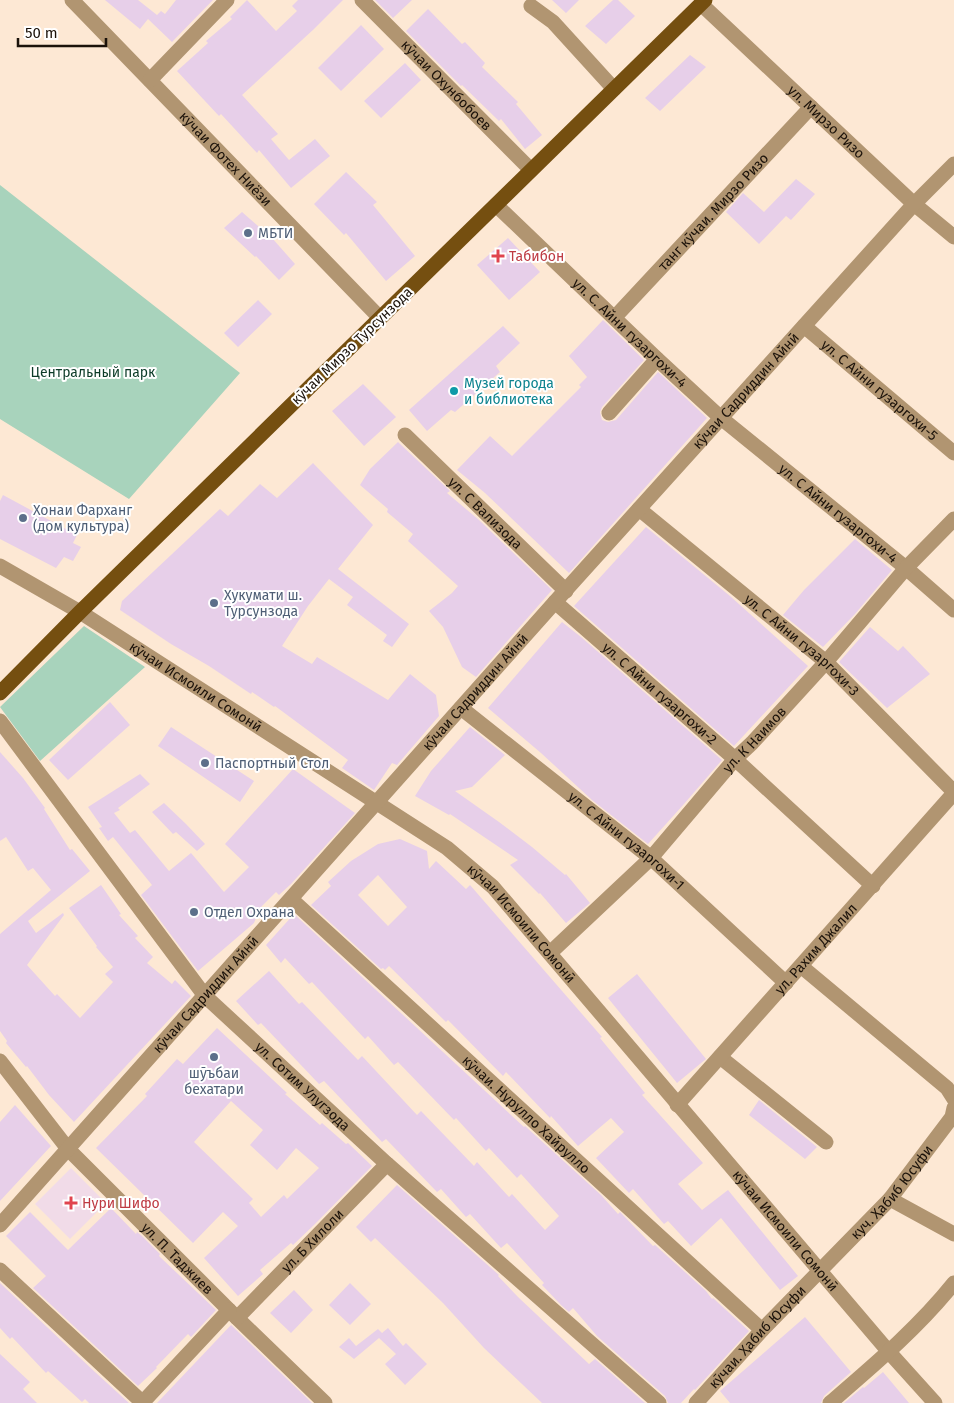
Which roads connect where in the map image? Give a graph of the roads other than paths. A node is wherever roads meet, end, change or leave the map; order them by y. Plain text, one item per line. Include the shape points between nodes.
1 (72, 0) edge
2 (227, 0) edge
3 (362, 0) edge
4 (698, 3) edge
5 (531, 6) dead end
6 (150, 80) junction
7 (614, 89) junction
8 (811, 107) junction
9 (954, 164) edge
10 (531, 170) junction
11 (914, 204) junction
12 (496, 205) junction
13 (954, 237) edge
14 (614, 317) junction
15 (380, 318) junction
16 (804, 326) junction
17 (657, 359) junction
18 (609, 413) dead end
19 (721, 418) junction
20 (405, 435) dead end
21 (954, 453) edge
22 (639, 509) junction
23 (954, 519) edge
24 (0, 566) edge
25 (906, 568) junction
26 (560, 596) junction
27 (954, 610) edge
28 (80, 612) junction
29 (826, 662) junction
30 (0, 693) edge
31 (461, 708) junction
32 (0, 721) edge
33 (736, 759) junction
34 (954, 793) edge
35 (376, 803) junction
36 (651, 858) junction
37 (873, 886) junction
38 (291, 899) junction
39 (550, 953) junction
40 (802, 966) junction
41 (786, 983) junction
42 (205, 996) junction
43 (720, 1057) junction
44 (0, 1060) edge
45 (954, 1099) edge
46 (677, 1105) junction
47 (954, 1108) edge
48 (826, 1142) dead end
49 (68, 1150) junction
50 (387, 1164) junction
51 (890, 1199) junction
52 (0, 1225) edge
53 (954, 1234) edge
54 (0, 1270) edge
55 (820, 1272) junction
56 (954, 1283) edge
57 (233, 1314) junction
58 (762, 1330) junction
59 (889, 1352) junction
60 (143, 1403) edge
61 (325, 1403) edge
62 (659, 1403) edge
63 (696, 1403) edge
64 (830, 1403) edge
65 (936, 1403) edge

1 - 6 street, кӯчаи Фотех Ниёзи
2 - 6 street
3 - 10 street, кӯчаи Охунбобоев
4 - 7 main road, кӯчаи Мирзо Турсунзода
4 - 8 street, ул. Мирзо Ризо
5 - 7 street via 553,22
6 - 15 street, кӯчаи Фотех Ниёзи
7 - 10 main road, кӯчаи Мирзо Турсунзода
8 - 11 street, ул. Мирзо Ризо
8 - 14 street, танг кӯчаи. Мирзо Ризо
9 - 11 street, кӯчаи Садриддин Айнӣ
10 - 12 main road, кӯчаи Мирзо Турсунзода
11 - 13 street, ул. Мирзо Ризо
11 - 16 street, кӯчаи Садриддин Айнӣ
12 - 14 street, ул. С. Айни гузаргохи-4
12 - 15 main road, кӯчаи Мирзо Турсунзода
14 - 17 street, ул. С. Айни гузаргохи-4
15 - 28 main road, кӯчаи Мирзо Турсунзода
16 - 19 street, кӯчаи Садриддин Айнӣ
16 - 21 street, ул. С Айни гузаргохи-5
17 - 18 street
17 - 19 street, ул. С. Айни гузаргохи-4
19 - 22 street, кӯчаи Садриддин Айнӣ
19 - 25 street, ул. С Айни гузаргохи-4
20 - 26 street, ул. С Вализода
22 - 26 street, кӯчаи Садриддин Айнӣ
22 - 29 street, ул. С Айни гузаргохи-3
23 - 25 street, ул. К Наимов
24 - 28 street, кӯчаи Исмоили Сомонӣ
25 - 27 street, ул. С Айни гузаргохи-4
25 - 29 street, ул. К Наимов
26 - 31 street, кӯчаи Садриддин Айнӣ
26 - 33 street, ул. С Айни гузаргохи-2
28 - 30 main road, кӯчаи Мирзо Турсунзода
28 - 35 street, кӯчаи Исмоили Сомонӣ
29 - 33 street, ул. К Наимов
29 - 34 street, ул. С Айни гузаргохи-3
31 - 35 street, кӯчаи Садриддин Айнӣ
31 - 36 street, ул. С Айни гузаргохи-1
32 - 42 street, ул. Сотим Улугзода
33 - 36 street, ул. К Наимов
33 - 37 street, ул. С Айни гузаргохи-2
34 - 37 street, ул. Рахим Джалил
35 - 38 street, кӯчаи Садриддин Айнӣ
35 - 39 street, кӯчаи Исмоили Сомонӣ via 446,848 493,887
36 - 39 street, ул. К Наимов
36 - 41 street, ул. С Айни гузаргохи-1
37 - 40 street, ул. Рахим Джалил
38 - 42 street, кӯчаи Садриддин Айнӣ
38 - 58 street, кӯчаи. Нурулло Хайрулло
39 - 46 street, кӯчаи Исмоили Сомонӣ
40 - 41 street, ул. Рахим Джалил
40 - 45 street via 947,1088
41 - 43 street, ул. Рахим Джалил
42 - 49 street, кӯчаи Садриддин Айнӣ
42 - 50 street, ул. Сотим Улугзода
43 - 46 street, ул. Рахим Джалил
43 - 48 street
44 - 49 street, ул. П. Таджиев
46 - 55 street, кӯчаи Исмоили Сомонӣ
47 - 51 street, куч. Ҳабиб Юсуфи via 952,1117
49 - 52 street, кӯчаи Садриддин Айнӣ
49 - 57 street, ул. П. Таджиев
50 - 57 street, ул. Б Хилоли
50 - 62 street, ул. Сотим Улугзода
51 - 53 street
51 - 55 street, куч. Ҳабиб Юсуфи
54 - 60 street, ул. Б Хилоли
55 - 58 street, кӯчаи. Ҳабиб Юсуфи
55 - 59 street, кӯчаи Исмоили Сомонӣ
56 - 59 street
57 - 60 street, ул. Б Хилоли
57 - 61 street, ул. П. Таджиев
58 - 63 street, кӯчаи. Ҳабиб Юсуфи
59 - 64 street
59 - 65 street, кӯчаи Исмоили Сомонӣ

